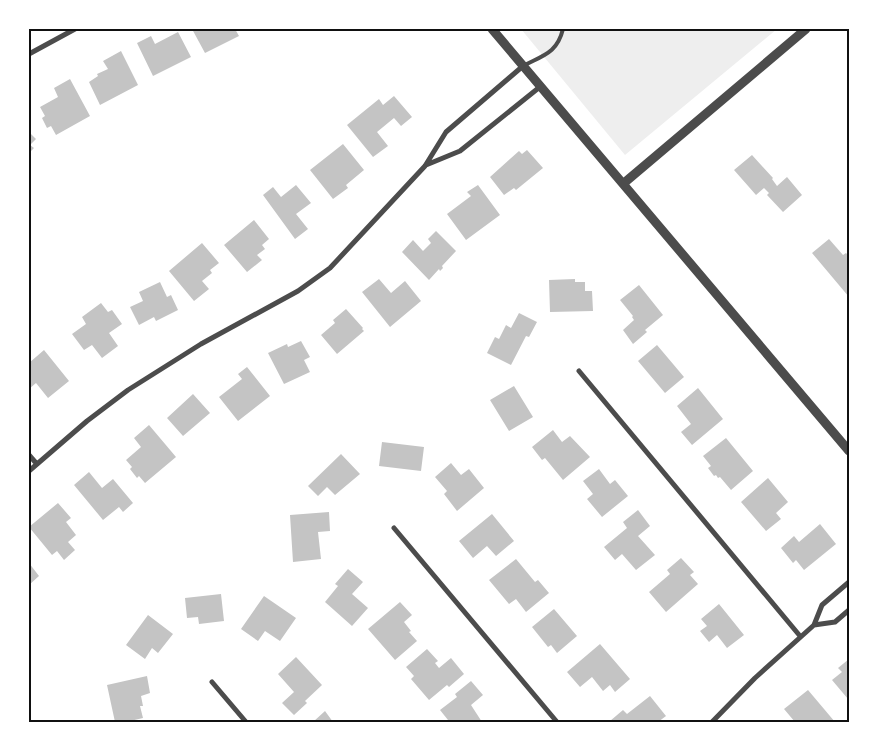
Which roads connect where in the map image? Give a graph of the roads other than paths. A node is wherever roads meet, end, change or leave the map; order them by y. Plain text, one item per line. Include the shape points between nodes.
1 (76, 29) edge
2 (492, 29) edge
3 (563, 29) edge
4 (806, 29) edge
5 (29, 54) edge
6 (523, 66) junction
7 (541, 86) junction
8 (425, 166) junction
9 (624, 183) junction
10 (579, 371) dead end
11 (849, 451) edge
12 (29, 454) edge
13 (36, 463) junction
14 (29, 471) edge
15 (394, 528) dead end
16 (849, 582) edge
17 (849, 610) edge
18 (814, 625) junction
19 (800, 636) junction
20 (212, 682) dead end
21 (246, 722) edge
22 (557, 722) edge
23 (712, 722) edge

1 - 5 street
2 - 6 street
3 - 6 lane via 560,42 551,51
4 - 9 street
6 - 7 street
6 - 8 street via 446,132
7 - 8 street via 460,151
7 - 9 street
8 - 13 street via 340,257 312,282 156,371 101,410
9 - 11 street
10 - 19 street
12 - 13 street
13 - 14 street
15 - 22 street
16 - 18 street via 822,605
17 - 18 street via 836,622
18 - 19 street
19 - 23 street
20 - 21 street

